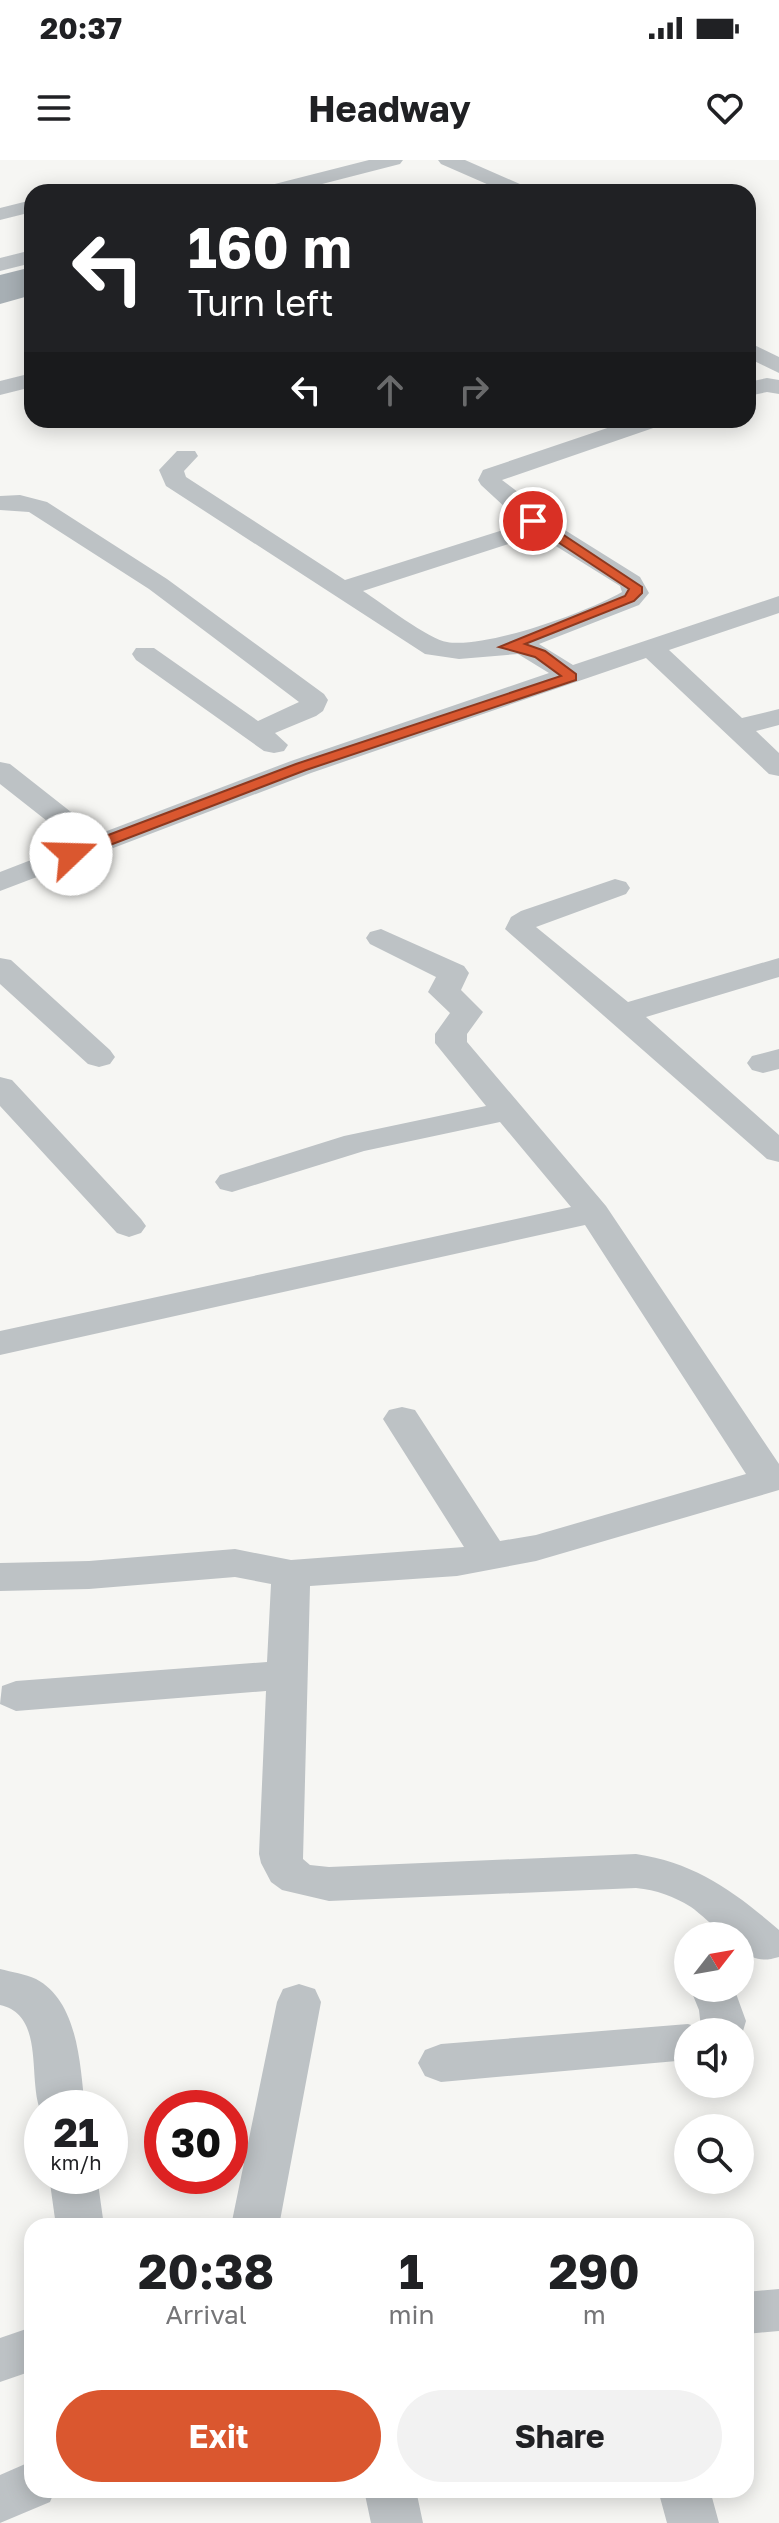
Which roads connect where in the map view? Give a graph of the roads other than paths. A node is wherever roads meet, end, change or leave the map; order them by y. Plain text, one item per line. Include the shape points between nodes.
1 (393, 160) edge
2 (448, 160) edge
3 (333, 175) junction
4 (298, 184) edge
5 (353, 184) edge
6 (504, 184) edge
7 (24, 208) edge
8 (0, 214) edge
9 (24, 258) edge
10 (0, 265) edge
11 (756, 357) edge
12 (778, 380) edge
13 (24, 382) edge
14 (756, 387) edge
15 (0, 388) edge
16 (630, 428) edge
17 (186, 456) dead end
18 (0, 503) edge
19 (533, 521) junction
20 (342, 589) junction
21 (779, 604) edge
22 (506, 647) junction
23 (652, 649) junction
24 (145, 654) dead end
25 (571, 677) junction
26 (779, 717) edge
27 (734, 728) junction
28 (257, 731) junction
29 (301, 767) junction
30 (779, 768) edge
31 (0, 770) edge
32 (95, 845) junction
33 (0, 882) edge
34 (615, 888) dead end
35 (381, 938) dead end
36 (0, 967) edge
37 (779, 967) edge
38 (623, 1014) junction
39 (99, 1057) dead end
40 (0, 1087) edge
41 (507, 1111) junction
42 (779, 1152) edge
43 (232, 1182) dead end
44 (594, 1213) junction
45 (129, 1226) dead end
46 (0, 1343) edge
47 (402, 1419) dead end
48 (774, 1478) edge
49 (490, 1557) junction
50 (291, 1574) junction
51 (0, 1577) edge
52 (287, 1675) junction
53 (16, 1696) dead end
54 (761, 1945) edge
55 (0, 1987) edge
56 (299, 2002) dead end
57 (674, 2043) edge
58 (441, 2063) dead end
59 (59, 2090) edge
60 (76, 2194) edge
61 (79, 2218) edge
62 (257, 2218) edge
63 (779, 2310) edge
64 (754, 2312) edge
65 (24, 2352) edge
66 (0, 2360) edge
67 (24, 2489) edge
68 (392, 2498) edge
69 (686, 2498) edge
70 (0, 2501) edge
71 (397, 2523) edge
72 (693, 2523) edge

1 - 3 street
2 - 6 street
3 - 4 street
3 - 5 street
7 - 8 street
9 - 10 street
11 - 12 street
12 - 14 street
13 - 15 street
16 - 19 street via 492,475 494,485 527,509
17 - 20 street via 171,470 175,481
18 - 28 street via 28,504 52,516 158,584 314,700 306,710
19 - 20 street via 512,535
19 - 22 street via 631,582 636,593
20 - 22 street via 434,648 458,653
21 - 23 street
22 - 25 street via 540,654
23 - 25 street
23 - 27 street
24 - 28 street
25 - 29 street
26 - 27 street
27 - 30 street
28 - 29 street
29 - 32 street
31 - 32 street
32 - 33 street
34 - 38 street via 532,917 520,929
35 - 41 street via 453,973 444,992 467,1012 451,1034 451,1043
36 - 39 street
37 - 38 street
38 - 42 street
40 - 45 street
41 - 43 street via 356,1143
41 - 44 street
44 - 46 street
44 - 48 street
47 - 49 street
48 - 49 street
49 - 50 street
50 - 51 street via 235,1563
50 - 52 street
52 - 53 street
52 - 54 street via 280,1854 282,1868 292,1876 329,1884 661,1873 707,1894
55 - 59 street via 32,1997 48,2017
56 - 62 street
57 - 58 street
60 - 61 street
63 - 64 street
65 - 66 street
67 - 70 street
68 - 71 street
69 - 72 street

